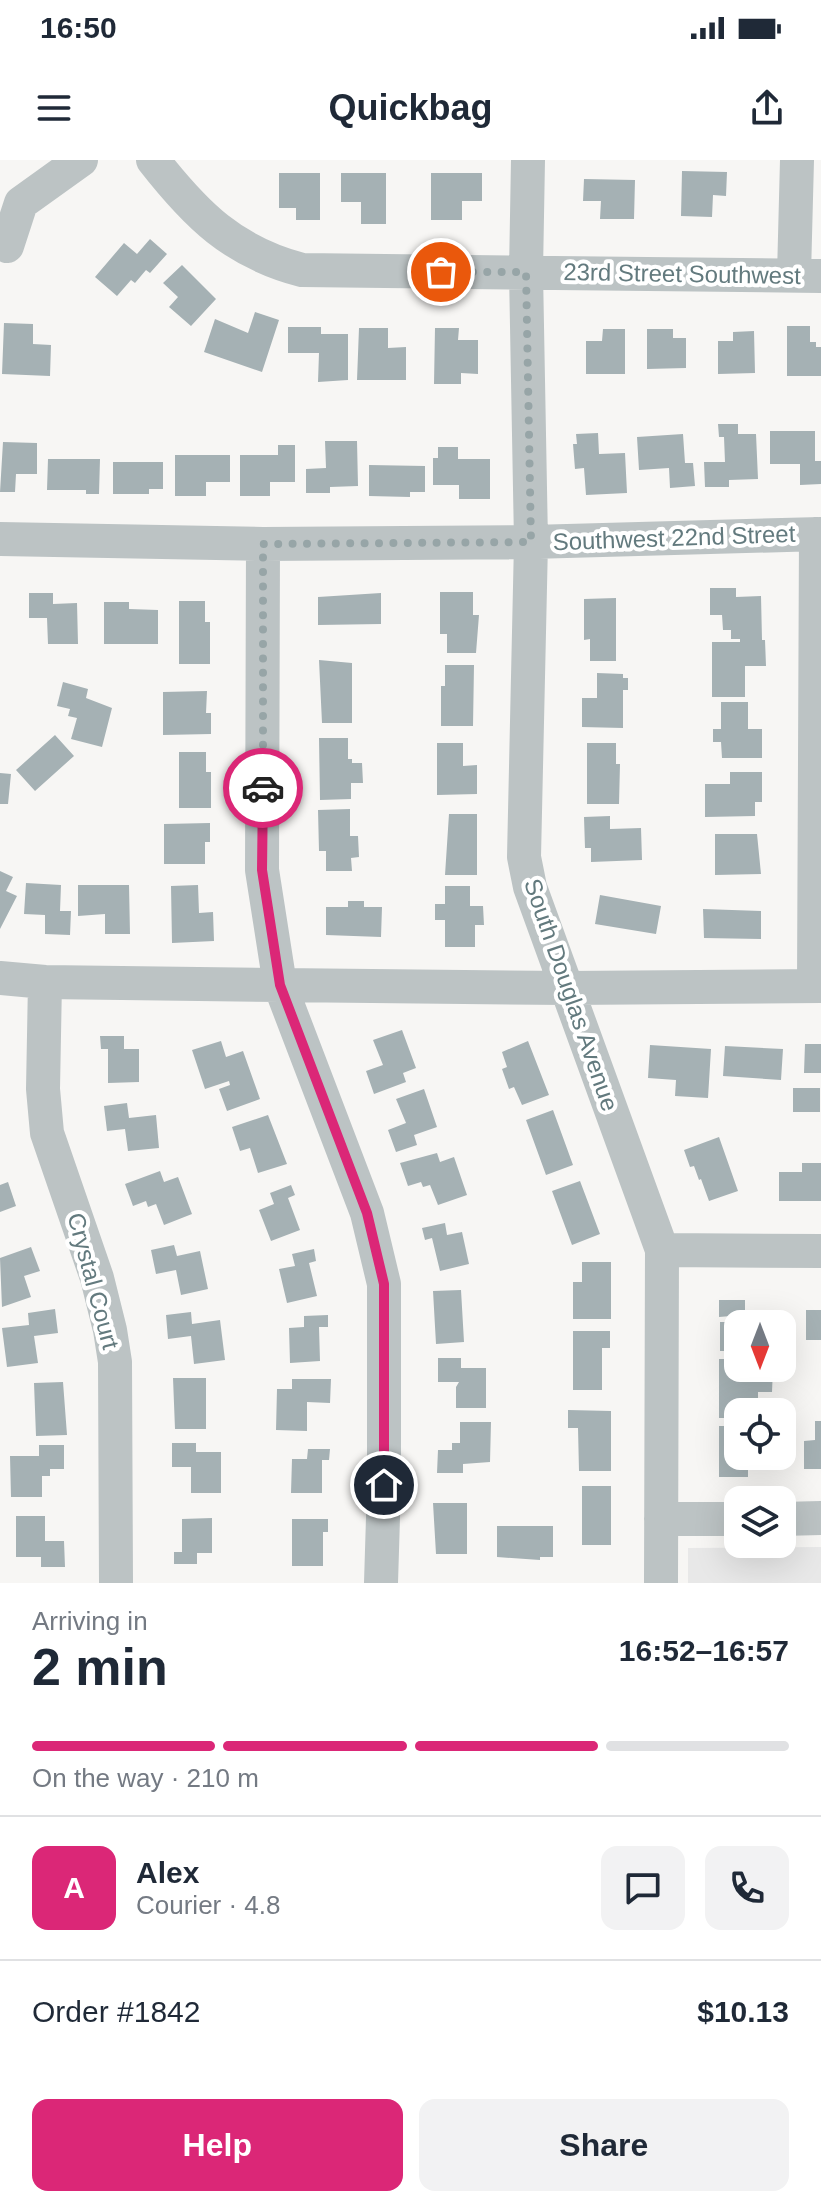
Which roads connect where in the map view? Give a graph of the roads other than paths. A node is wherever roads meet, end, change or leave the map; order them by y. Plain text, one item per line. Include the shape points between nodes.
1 (81, 160) edge
2 (153, 160) edge
3 (528, 160) edge
4 (797, 160) edge
5 (7, 246) dead end
6 (526, 272) junction
7 (808, 276) edge
8 (818, 534) edge
9 (0, 539) edge
10 (531, 542) junction
11 (263, 544) junction
12 (0, 978) edge
13 (45, 982) junction
14 (280, 985) junction
15 (818, 986) edge
16 (567, 988) junction
17 (662, 1250) junction
18 (821, 1251) edge
19 (821, 1518) edge
20 (661, 1519) junction
21 (724, 1519) edge
22 (796, 1519) edge
23 (116, 1583) edge
24 (381, 1583) edge
25 (661, 1583) edge

1 - 5 street via 21,203
2 - 6 street, 23rd Street Southwest via 204,220 239,246 285,266 328,272
3 - 6 street, South Douglas Avenue
4 - 7 street
6 - 7 street, 23rd Street Southwest
6 - 10 street, South Douglas Avenue
8 - 10 street, Southwest 22nd Street
8 - 15 street
9 - 11 street, Southwest 22nd Street
10 - 11 street, Southwest 22nd Street
10 - 16 street, South Douglas Avenue via 524,857
11 - 14 street via 262,870
12 - 13 street
13 - 14 street
13 - 23 street, Crystal Court via 47,1133 97,1278 115,1362
14 - 16 street
14 - 24 street via 367,1213 384,1284
15 - 16 street
16 - 17 street, South Douglas Avenue
17 - 18 street
17 - 20 street, South Douglas Avenue
19 - 22 street
20 - 21 street
20 - 25 street, South Douglas Avenue

